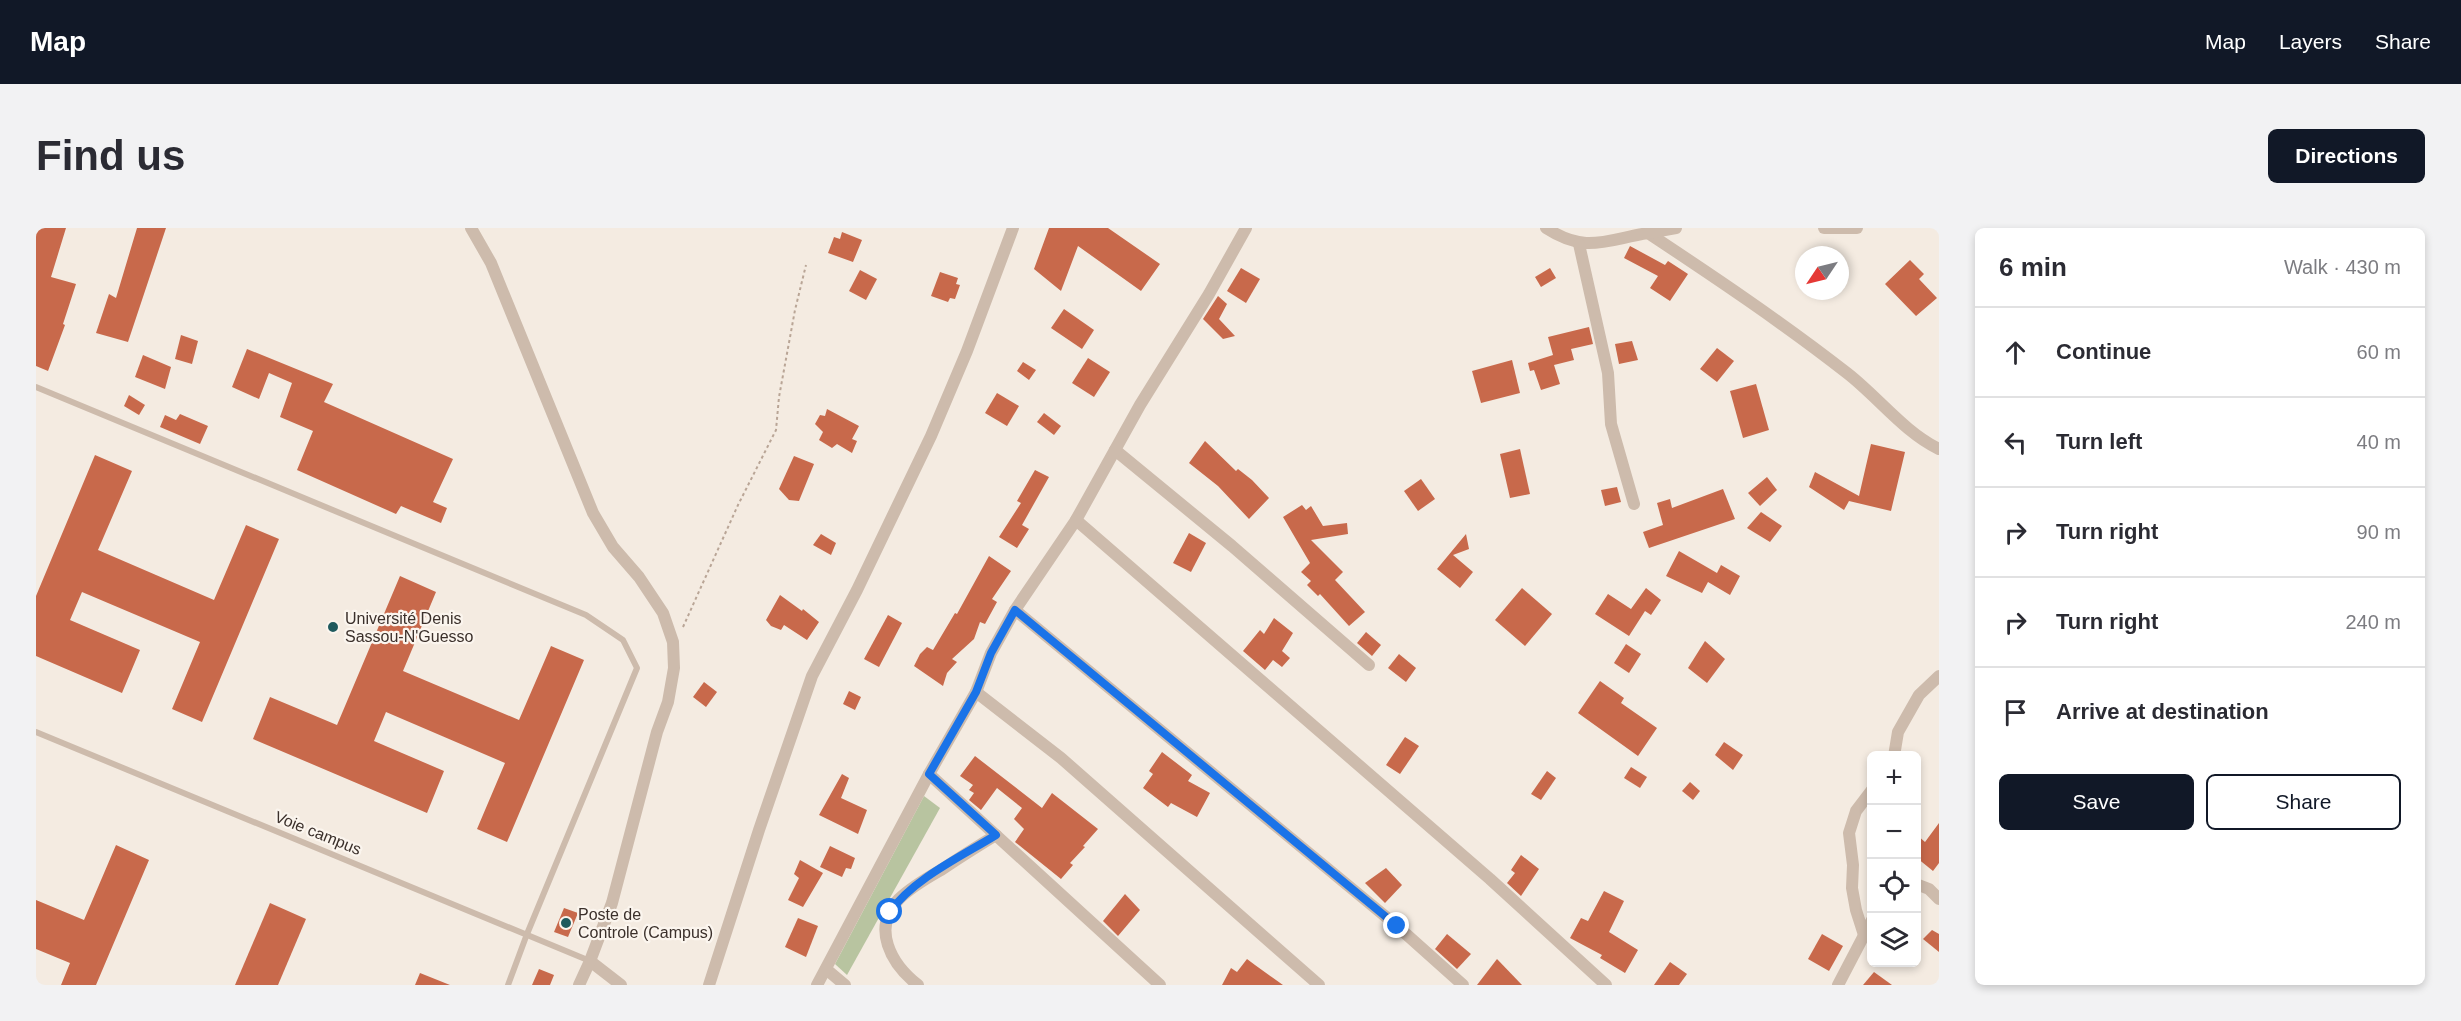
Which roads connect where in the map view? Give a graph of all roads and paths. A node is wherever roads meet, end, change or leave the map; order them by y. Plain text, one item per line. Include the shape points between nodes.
1 (471, 228) edge
2 (1013, 228) edge
3 (1246, 228) edge
4 (1546, 228) edge
5 (1676, 228) edge
6 (1824, 228) edge
7 (1857, 228) edge
8 (1648, 233) junction
9 (1579, 244) junction
10 (806, 266) dead end
11 (36, 387) edge
12 (1939, 449) edge
13 (1115, 450) junction
14 (1634, 504) dead end
15 (1076, 520) junction
16 (1015, 610) junction
17 (682, 628) dead end
18 (1370, 664) dead end
19 (1939, 676) edge
20 (976, 692) junction
21 (36, 732) edge
22 (1895, 751) edge
23 (929, 774) junction
24 (1867, 797) edge
25 (996, 835) junction
26 (1939, 881) edge
27 (1921, 886) edge
28 (1929, 890) junction
29 (1939, 898) edge
30 (1867, 929) edge
31 (527, 934) junction
32 (1864, 935) junction
33 (590, 961) junction
34 (826, 969) junction
35 (508, 985) edge
36 (579, 985) edge
37 (621, 985) edge
38 (709, 985) edge
39 (817, 985) edge
40 (845, 985) edge
41 (918, 985) edge
42 (1160, 985) edge
43 (1319, 985) edge
44 (1463, 985) edge
45 (1606, 985) edge
46 (1838, 985) edge

1 - 33 street via 491,263 593,513 613,547 663,613 673,642 674,668 668,702 612,903
2 - 38 street via 931,436 812,676
3 - 13 street
4 - 9 street
5 - 8 street
6 - 7 street
8 - 9 street
8 - 12 street via 1805,340
9 - 14 street via 1608,373 1611,423
10 - 17 path via 779,397 777,430
11 - 31 lane via 586,615 623,640 637,668
13 - 15 street
13 - 18 street
15 - 16 street
15 - 45 street via 1490,879
16 - 20 street via 991,653
16 - 44 street
19 - 22 street via 1919,695 1898,732
20 - 23 street
20 - 43 street via 1061,758
21 - 31 lane, Voie campus
23 - 25 street
23 - 34 street
24 - 32 street via 1856,811 1849,832 1852,888
25 - 41 street via 899,898 890,912 885,931 888,947 892,957
25 - 42 street
26 - 28 street
27 - 28 street
28 - 29 street
30 - 32 street
31 - 33 lane, Voie campus
31 - 35 lane
32 - 46 street
33 - 36 street
33 - 37 street
34 - 39 street
34 - 40 street

